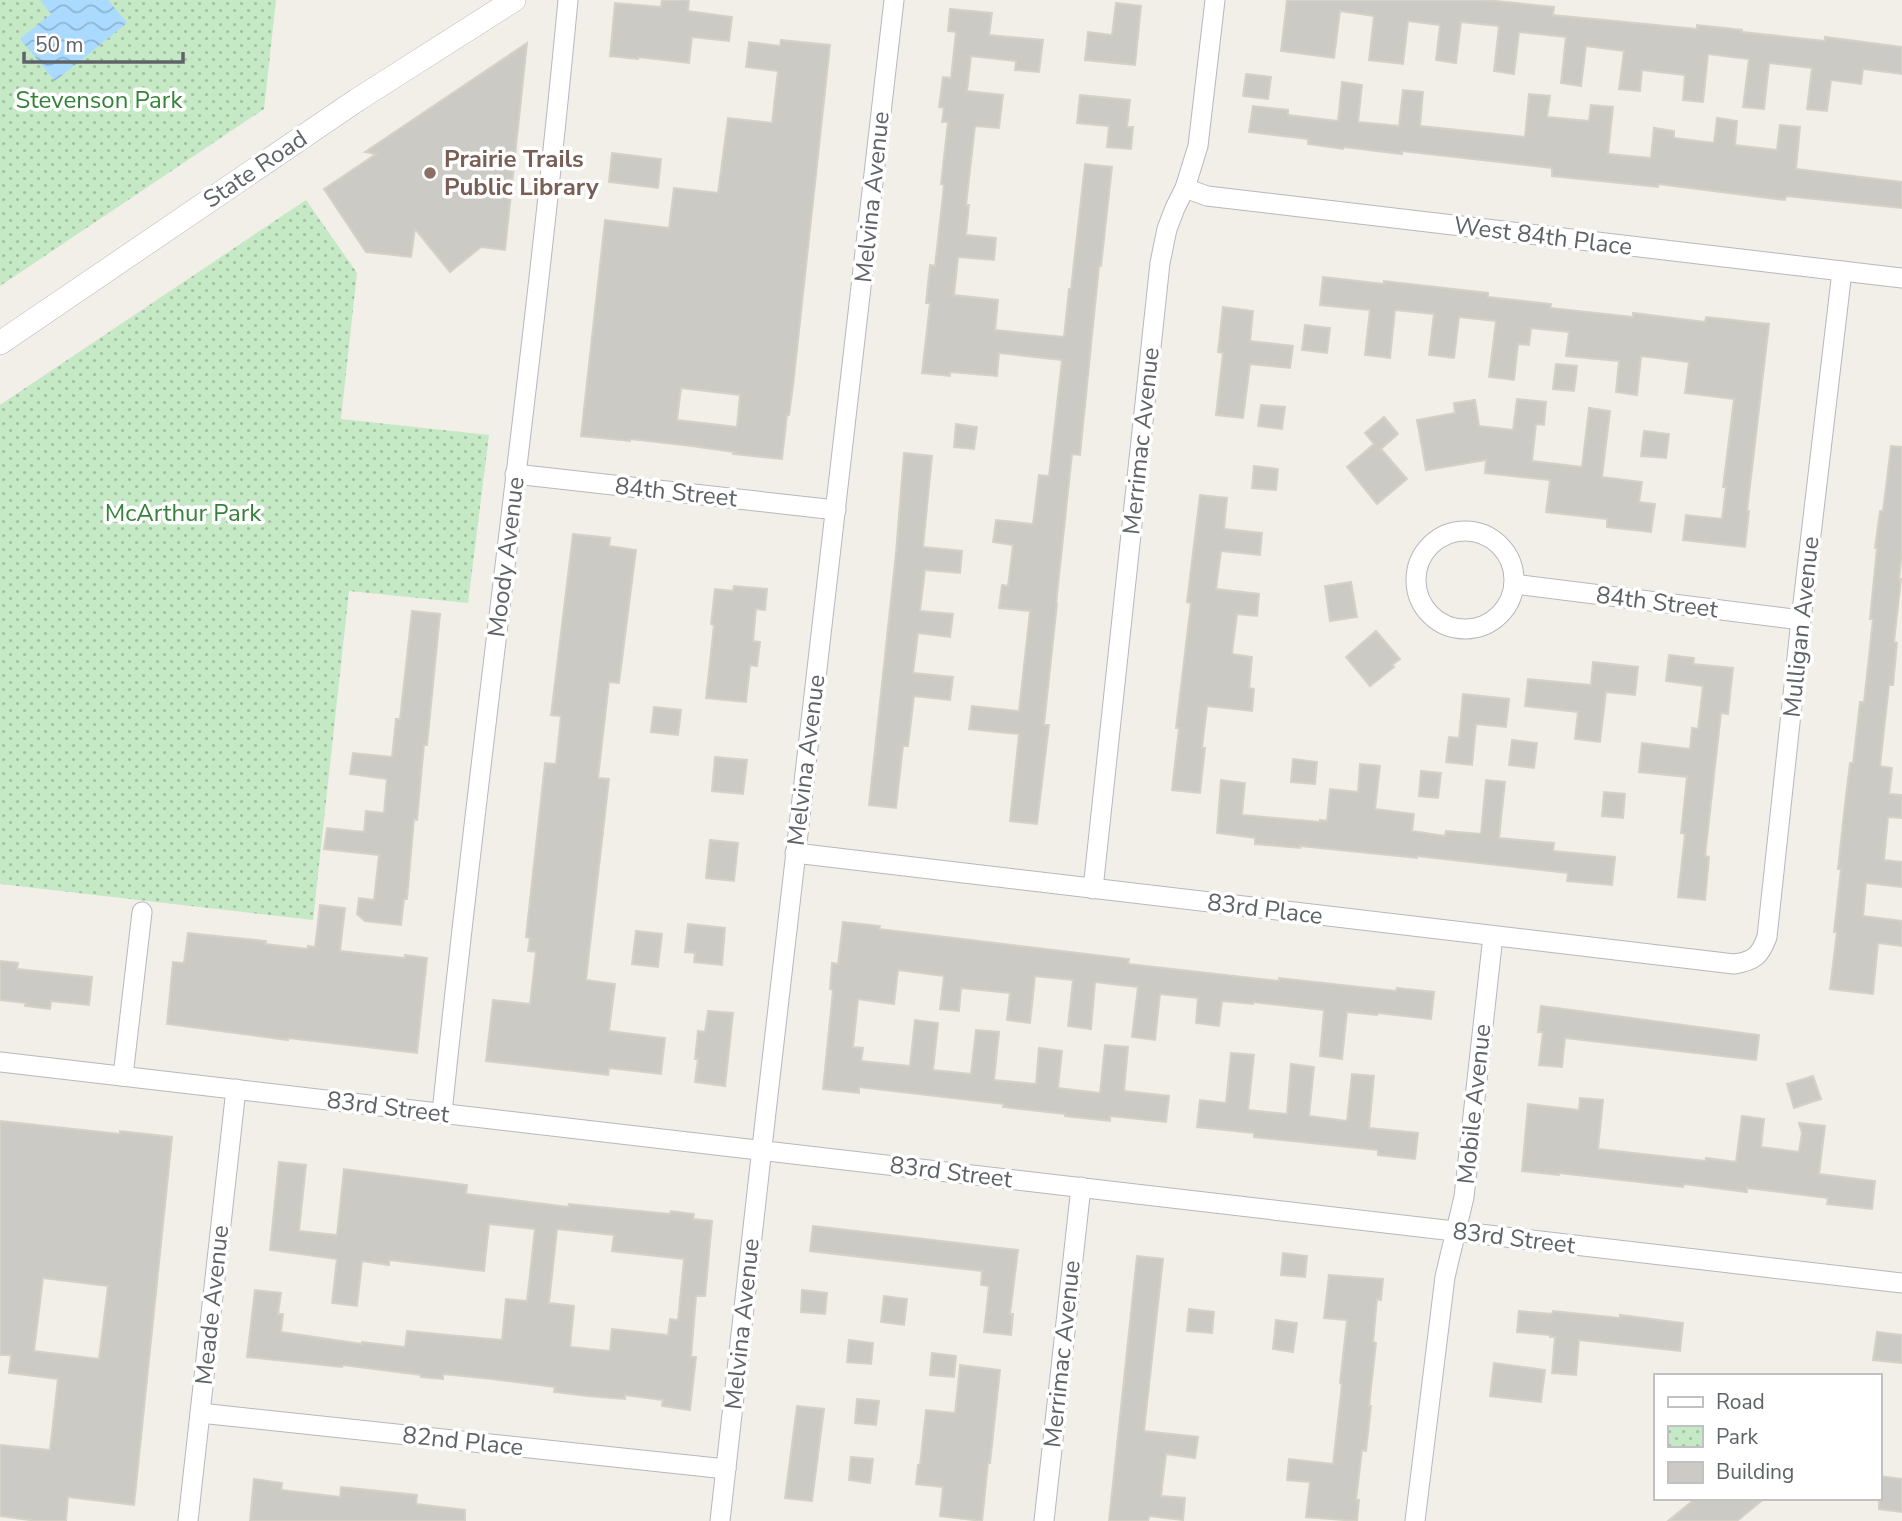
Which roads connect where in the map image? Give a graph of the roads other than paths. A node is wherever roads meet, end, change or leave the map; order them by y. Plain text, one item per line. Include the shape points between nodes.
1 (514, 0) edge
2 (568, 0) edge
3 (894, 0) edge
4 (1215, 0) edge
5 (1185, 188) junction
6 (1842, 271) junction
7 (1902, 278) edge
8 (0, 342) edge
9 (515, 474) junction
10 (836, 510) junction
11 (1514, 584) junction
12 (1801, 620) junction
13 (795, 853) junction
14 (1093, 889) junction
15 (142, 912) dead end
16 (1493, 936) junction
17 (1734, 964) joint
18 (0, 1062) edge
19 (123, 1076) junction
20 (236, 1090) junction
21 (442, 1113) junction
22 (761, 1150) junction
23 (1081, 1187) junction
24 (1456, 1231) junction
25 (1902, 1283) edge
26 (200, 1413) junction
27 (726, 1469) junction
28 (188, 1521) edge
29 (720, 1521) edge
30 (1044, 1521) edge
31 (1415, 1521) edge

1 - 8 street, State Road via 347,106
2 - 9 street, Moody Avenue
3 - 10 street, Melvina Avenue
4 - 5 street, Merrimac Avenue via 1198,146
5 - 6 street, West 84th Place via 1207,197
5 - 14 street, Merrimac Avenue via 1167,229 1160,263
6 - 7 street, West 84th Place
6 - 12 street, Mulligan Avenue
9 - 10 street, 84th Street
9 - 21 street, Moody Avenue
10 - 13 street, Melvina Avenue
11 - 11 street via 1513,570 1500,546 1489,537 1461,531 1435,541 1418,564 1416,578 1424,607 1447,626 1462,629 1491,622 1510,599
11 - 12 street, 84th Street
12 - 17 street, Mulligan Avenue via 1767,937 1757,956
13 - 14 street, 83rd Place
13 - 22 street, Melvina Avenue
14 - 16 street, 83rd Place
15 - 19 street
16 - 17 street, 83rd Place
16 - 24 street, Mobile Avenue via 1464,1197
18 - 19 street, 83rd Street
19 - 20 street, 83rd Street
20 - 21 street, 83rd Street
20 - 26 street, Meade Avenue
21 - 22 street, 83rd Street
22 - 23 street, 83rd Street
22 - 27 street, Melvina Avenue
23 - 24 street, 83rd Street
23 - 30 street, Merrimac Avenue
24 - 25 street, 83rd Street
24 - 31 street, Mobile Avenue via 1445,1277
26 - 27 street, 82nd Place
26 - 28 street, Meade Avenue
27 - 29 street, Melvina Avenue

